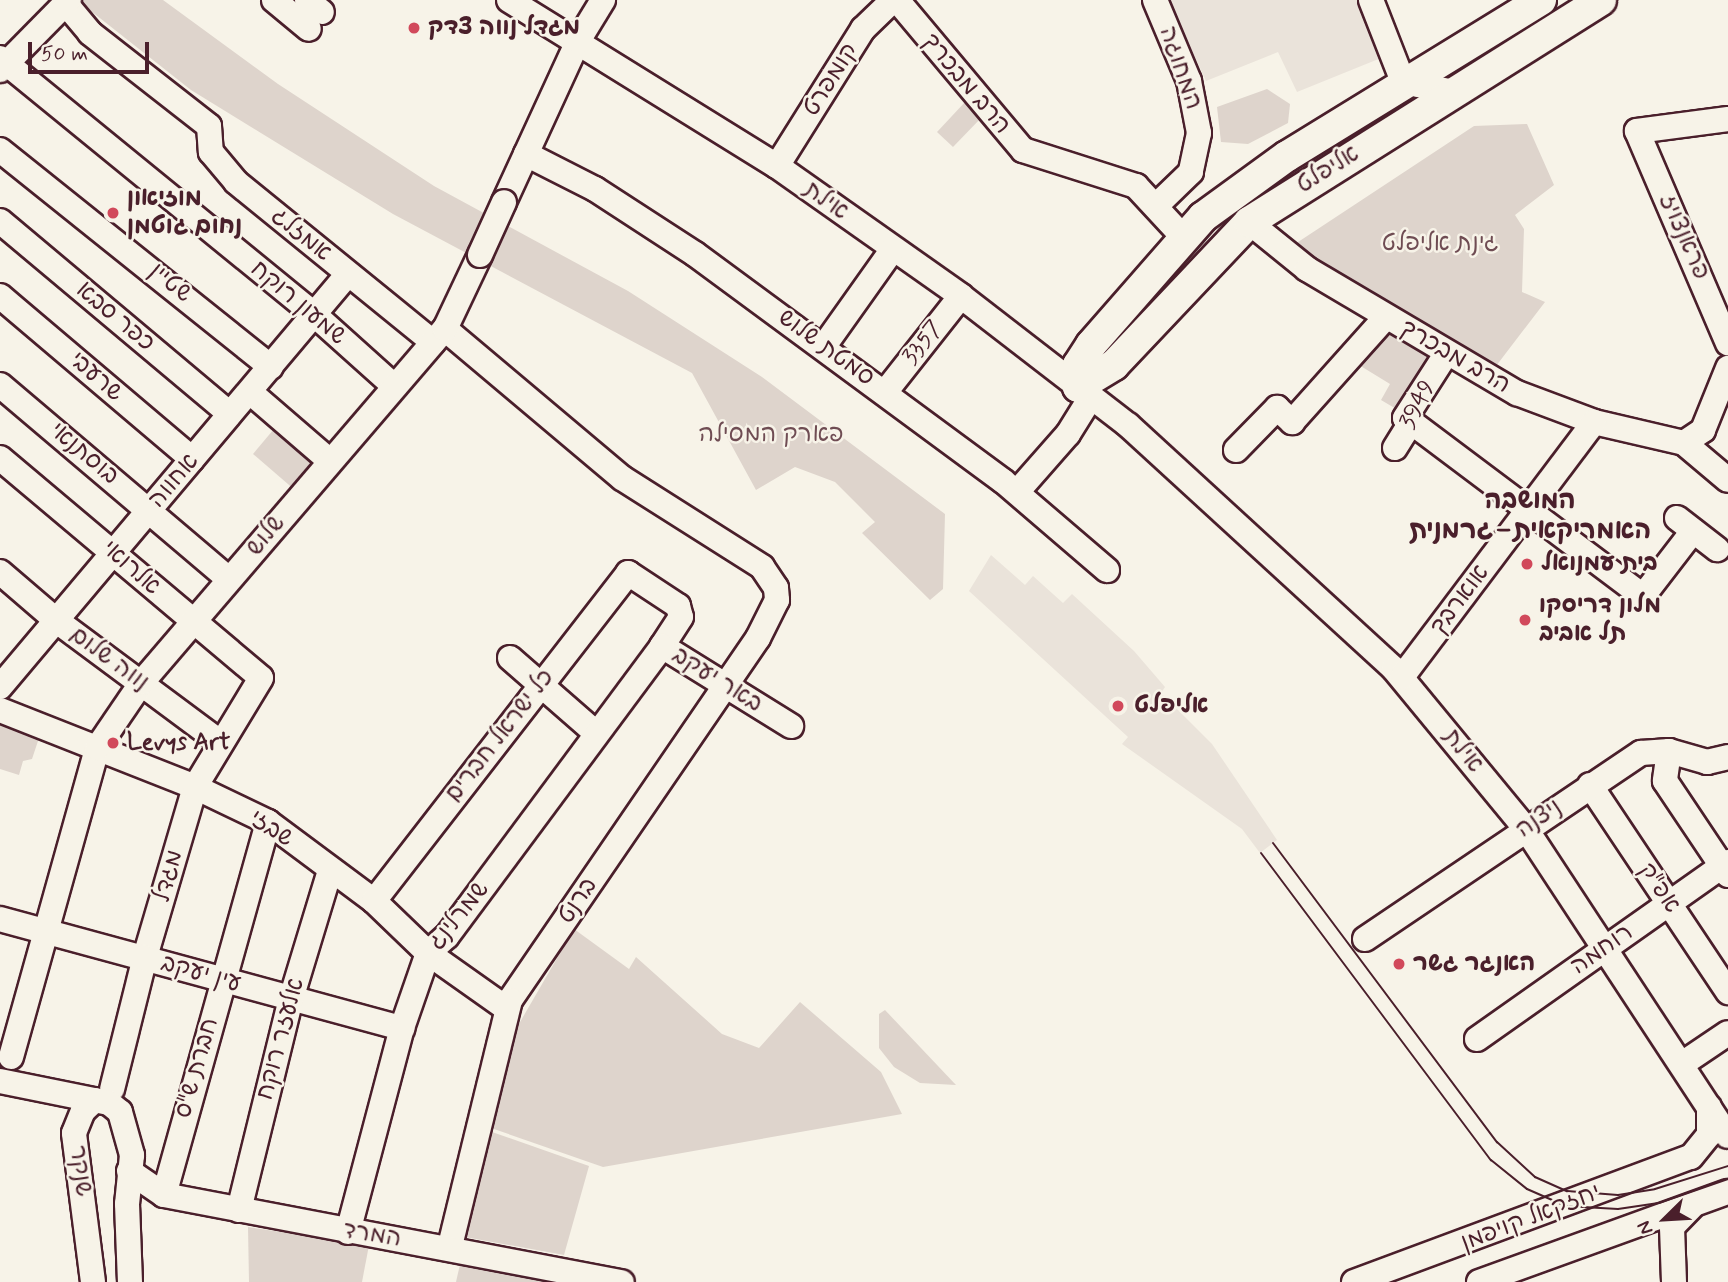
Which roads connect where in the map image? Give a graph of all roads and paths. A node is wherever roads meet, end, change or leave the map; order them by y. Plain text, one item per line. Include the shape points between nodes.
1 (275, 0) edge
2 (509, 0) edge
3 (603, 0) edge
4 (895, 0) edge
5 (1155, 0) edge
6 (1371, 0) edge
7 (1541, 0) edge
8 (1601, 0) edge
9 (68, 2) edge
10 (313, 14) edge
11 (578, 41) junction
12 (1, 64) edge
13 (1408, 79) junction
14 (1453, 92) junction
15 (1728, 119) edge
16 (0, 150) edge
17 (526, 154) junction
18 (777, 166) junction
19 (1157, 205) junction
20 (0, 221) edge
21 (1249, 222) junction
22 (1183, 237) junction
23 (893, 249) junction
24 (348, 274) junction
25 (0, 296) edge
26 (961, 296) junction
27 (316, 316) junction
28 (1386, 317) junction
29 (439, 335) junction
30 (1728, 343) edge
31 (824, 346) junction
32 (1441, 362) dead end
33 (271, 367) junction
34 (1727, 379) edge
35 (0, 385) edge
36 (394, 386) junction
37 (1088, 388) junction
38 (886, 391) junction
39 (250, 392) junction
40 (230, 414) junction
41 (1411, 422) junction
42 (1594, 422) junction
43 (1684, 443) junction
44 (1395, 448) dead end
45 (1236, 450) dead end
46 (0, 458) edge
47 (192, 459) junction
48 (330, 461) junction
49 (1728, 480) edge
50 (1017, 492) junction
51 (150, 509) junction
52 (1529, 511) junction
53 (1717, 549) dead end
54 (115, 554) junction
55 (1107, 570) dead end
56 (0, 572) edge
57 (628, 573) joint
58 (229, 579) junction
59 (776, 588) joint
60 (57, 621) junction
61 (193, 622) junction
62 (662, 646) junction
63 (510, 659) dead end
64 (1402, 677) junction
65 (261, 678) joint
66 (142, 682) junction
67 (539, 685) junction
68 (726, 685) junction
69 (0, 687) edge
70 (0, 710) edge
71 (791, 726) dead end
72 (596, 733) junction
73 (220, 742) junction
74 (97, 748) junction
75 (1669, 751) junction
76 (1728, 757) edge
77 (1590, 785) junction
78 (195, 787) junction
79 (268, 822) junction
80 (1526, 829) junction
81 (1726, 867) edge
82 (330, 871) junction
83 (374, 901) junction
84 (1668, 903) junction
85 (0, 919) edge
86 (44, 932) junction
87 (1365, 939) dead end
88 (1605, 947) junction
89 (428, 953) junction
90 (145, 957) junction
91 (221, 981) junction
92 (1728, 992) edge
93 (290, 999) junction
94 (507, 1009) junction
95 (402, 1028) junction
96 (1728, 1033) edge
97 (1477, 1039) dead end
98 (11, 1057) dead end
99 (1682, 1064) junction
100 (0, 1081) edge
101 (44, 1088) junction
102 (104, 1094) junction
103 (1709, 1106) junction
104 (74, 1133) junction
105 (1728, 1136) edge
106 (129, 1171) junction
107 (1728, 1192) edge
108 (164, 1195) junction
109 (1699, 1202) junction
110 (239, 1210) junction
111 (348, 1231) junction
112 (1619, 1231) junction
113 (450, 1246) junction
114 (1672, 1272) edge
115 (93, 1282) edge
116 (130, 1282) edge
117 (622, 1282) edge
118 (1354, 1282) edge
119 (1479, 1282) edge

1 - 10 street
2 - 11 street, אילת
3 - 11 street, שלוש
4 - 18 street, קומפרט via 863,29
4 - 19 street, הרב מבכרך via 1023,150 1129,182
5 - 19 street, המחוגה via 1189,81 1199,133 1191,172
6 - 13 street via 1400,74
7 - 13 main road, אליפלט
8 - 14 main road, אליפלט
9 - 12 street
9 - 24 street, אמזלג via 90,33 209,126 211,152 219,166
11 - 17 street, שלוש
11 - 18 street, אילת
12 - 27 street, שמעון רוקח
13 - 14 street
13 - 22 main road, אליפלט via 1231,195
14 - 21 main road, אליפלט
15 - 30 street, פראנצויז via 1637,131
16 - 33 street, שטיין
17 - 29 street, שלוש, bridge
17 - 31 street, סמטת שלוש via 595,189
18 - 23 street, אילת
19 - 22 street, הרב מבכרך
20 - 40 street, כפר סבא
21 - 28 street, הרב מבכרך via 1307,269
21 - 37 main road, אליפלט
22 - 37 main road, אליפלט via 1078,365
23 - 26 street, אילת
23 - 31 street
24 - 27 street, אחווה
24 - 29 street, אמזלג
25 - 47 street, שרעבי
26 - 37 street, אילת
26 - 38 street, 3357
27 - 33 street, אחווה
27 - 36 street, שמעון רוקח
28 - 42 street, הרב מבכרך via 1517,393
28 - 45 street via 1292,422 1277,408
29 - 36 street, שלוש
29 - 59 street, אמזלג via 622,478 762,566
31 - 38 street, סמטת שלוש
32 - 41 street, 3949 via 1405,418
33 - 39 street, אחווה
34 - 43 street via 1703,430
35 - 51 street, בוסתנאי
36 - 48 street, שלוש
37 - 50 street, אליפלט via 1068,434
37 - 64 street, אילת
38 - 50 street, סמטת שלוש
39 - 40 street, אחווה
39 - 48 street
40 - 47 street, אחווה
41 - 44 street, 3949
41 - 52 street
42 - 43 street, הרב מבכרך
42 - 52 street, אוארבך
43 - 49 street
46 - 54 street, אלרואי
47 - 51 street, אחווה
48 - 58 street, שלוש
50 - 55 street, סמטת שלוש
51 - 54 street, אחווה
51 - 58 street, בוסתנאי
52 - 53 street via 1643,596 1685,524
52 - 64 street, אוארבך
54 - 60 street, אחווה
54 - 61 street, אלרואי
56 - 60 street, נווה שלום
57 - 62 street, באר יעקב via 678,606 681,617
57 - 67 street, כל ישראל חברים
58 - 61 street, שלוש
59 - 68 street, ברנט via 774,612
60 - 66 street, נווה שלום
60 - 69 street, אחווה
61 - 65 street, אלרואי
61 - 66 street, שלוש
62 - 68 street, באר יעקב
62 - 72 street, שמרלינג
63 - 67 street
64 - 80 street, אילת
65 - 73 street, מגדל
66 - 73 street, נווה שלום
66 - 74 street, שלוש
67 - 72 street
67 - 83 street, כל ישראל חברים
68 - 71 street, באר יעקב
68 - 94 street, ברנט
70 - 74 street, שבזי
72 - 89 street, שמרלינג via 447,936
73 - 78 street, מגדל
74 - 78 street, שבזי
74 - 86 street, שלוש
75 - 76 street, ניצנה via 1707,761
75 - 77 street, ניצנה via 1641,752
75 - 81 street via 1665,781
77 - 80 street, ניצנה
77 - 84 street, אפ"ק
78 - 79 street, שבזי
78 - 90 street, מגדל
79 - 82 street, שבזי
79 - 91 street, חברת ש"ס
80 - 87 street, ניצנה
80 - 88 street, אילת
81 - 84 street, רוחמה
82 - 83 street, שבזי
82 - 93 street, אלעזר רוקח
83 - 89 street, שבזי
84 - 88 street, רוחמה
84 - 92 street, אפ"ק
85 - 86 street, עין יעקב
86 - 90 street, עין יעקב
86 - 98 street, שלוש
88 - 97 street, רוחמה
88 - 99 street, אילת
89 - 94 street, שבזי
89 - 95 street, שמרלינג
90 - 91 street, עין יעקב
90 - 102 street, מגדל
91 - 93 street, עין יעקב
91 - 108 street, חברת ש"ס
93 - 95 street, עין יעקב
93 - 110 street, אלעזר רוקח
94 - 113 street, ברנט
95 - 111 street, שמרלינג
96 - 99 street
99 - 103 street, אילת
100 - 101 street
101 - 102 street
101 - 104 street via 65,1109
102 - 104 street, שנקר via 83,1111
102 - 106 street, שנקר via 127,1126
103 - 105 street, אילת
103 - 118 street, יחזקאל קויפמן via 1709,1135 1690,1157
104 - 115 street, שנקר
106 - 108 street, המרד
106 - 116 street, שנקר
107 - 109 street, יחזקאל קויפמן
108 - 110 street, המרד
109 - 112 street, יחזקאל קויפמן
109 - 114 street via 1674,1223
110 - 111 street, המרד
111 - 113 street, המרד
112 - 114 street via 1650,1235 1662,1244
112 - 119 street, יחזקאל קויפמן
113 - 117 street, המרד

